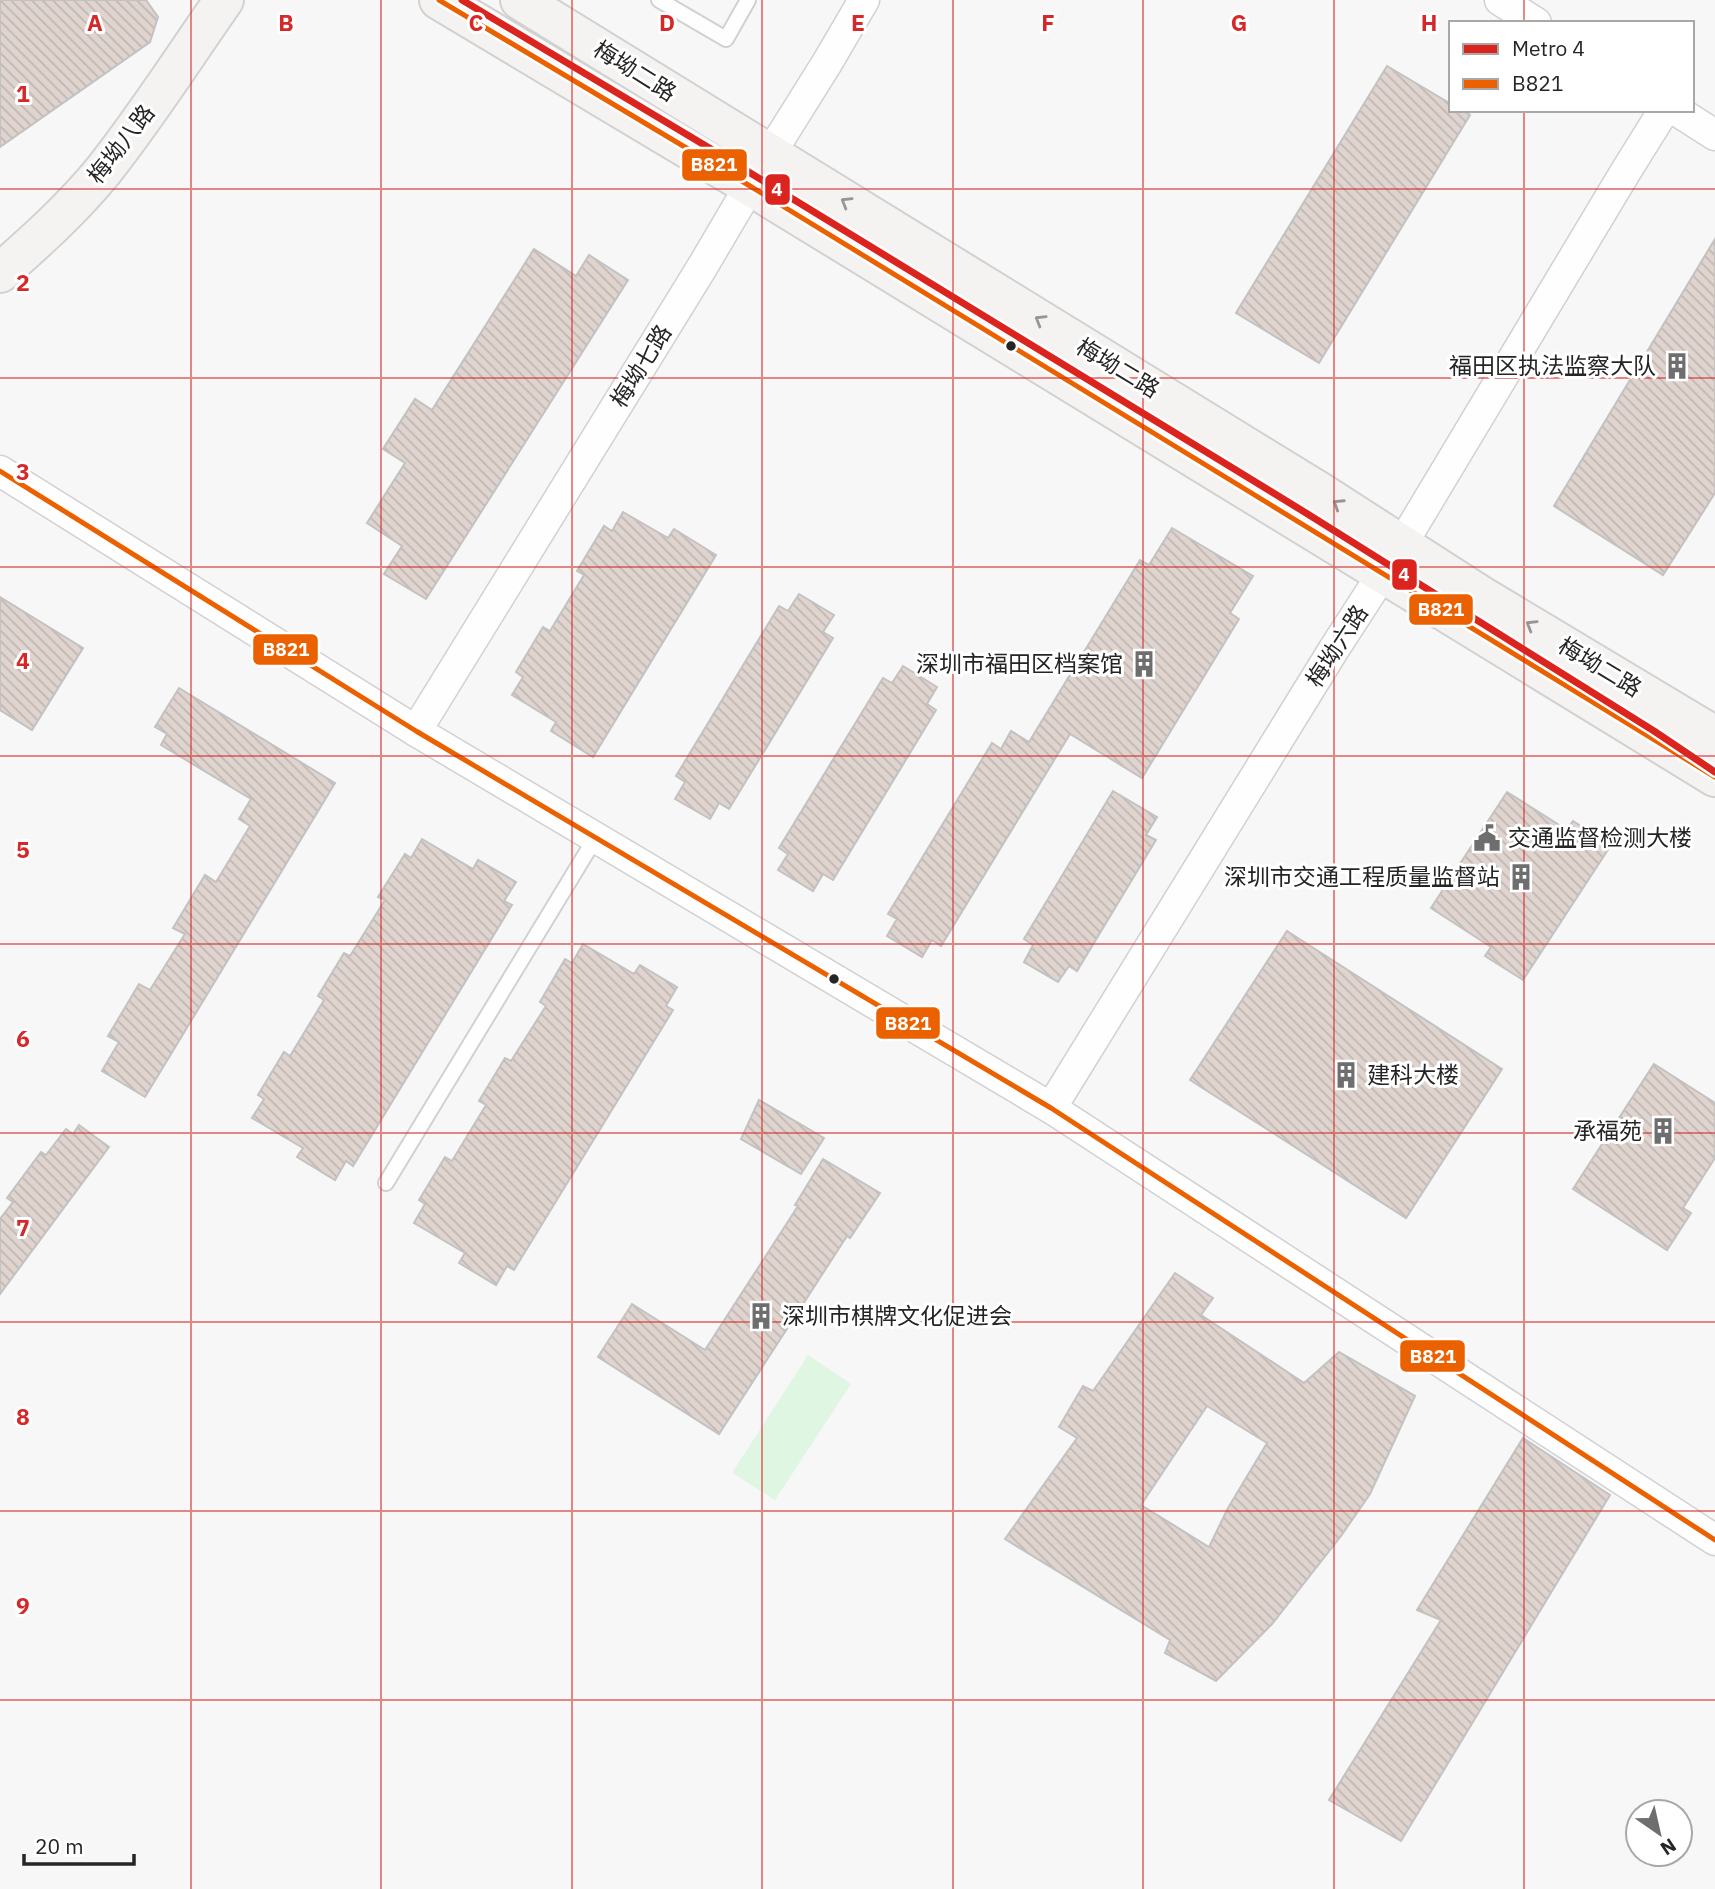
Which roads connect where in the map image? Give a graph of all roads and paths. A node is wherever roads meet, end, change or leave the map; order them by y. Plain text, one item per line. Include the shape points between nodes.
1 (224, 0) edge
2 (439, 0) edge
3 (520, 0) edge
4 (659, 0) edge
5 (748, 0) edge
6 (864, 0) edge
7 (1500, 0) edge
8 (1533, 21) edge
9 (1663, 112) edge
10 (1679, 112) edge
11 (1715, 135) edge
12 (760, 170) junction
13 (0, 273) edge
14 (0, 471) edge
15 (1392, 559) junction
16 (416, 731) junction
17 (1715, 736) edge
18 (1715, 777) edge
19 (596, 837) junction
20 (1051, 1108) junction
21 (386, 1183) dead end
22 (1715, 1540) edge

1 - 13 street, 梅坳八路 via 101,173 49,230
2 - 12 street, 梅坳二路
3 - 12 street, 梅坳二路
4 - 5 lane via 726,39
6 - 12 street, 梅坳七路
7 - 8 street
9 - 15 street, 梅坳六路
10 - 11 street
12 - 15 street, 梅坳二路 via 1311,486
12 - 16 street, 梅坳七路
14 - 16 street
17 -> 15 street, 梅坳二路 via 1480,595
15 - 18 street, 梅坳二路
15 - 20 street, 梅坳六路
16 - 19 street
19 - 20 street
19 - 21 lane
20 - 22 street

